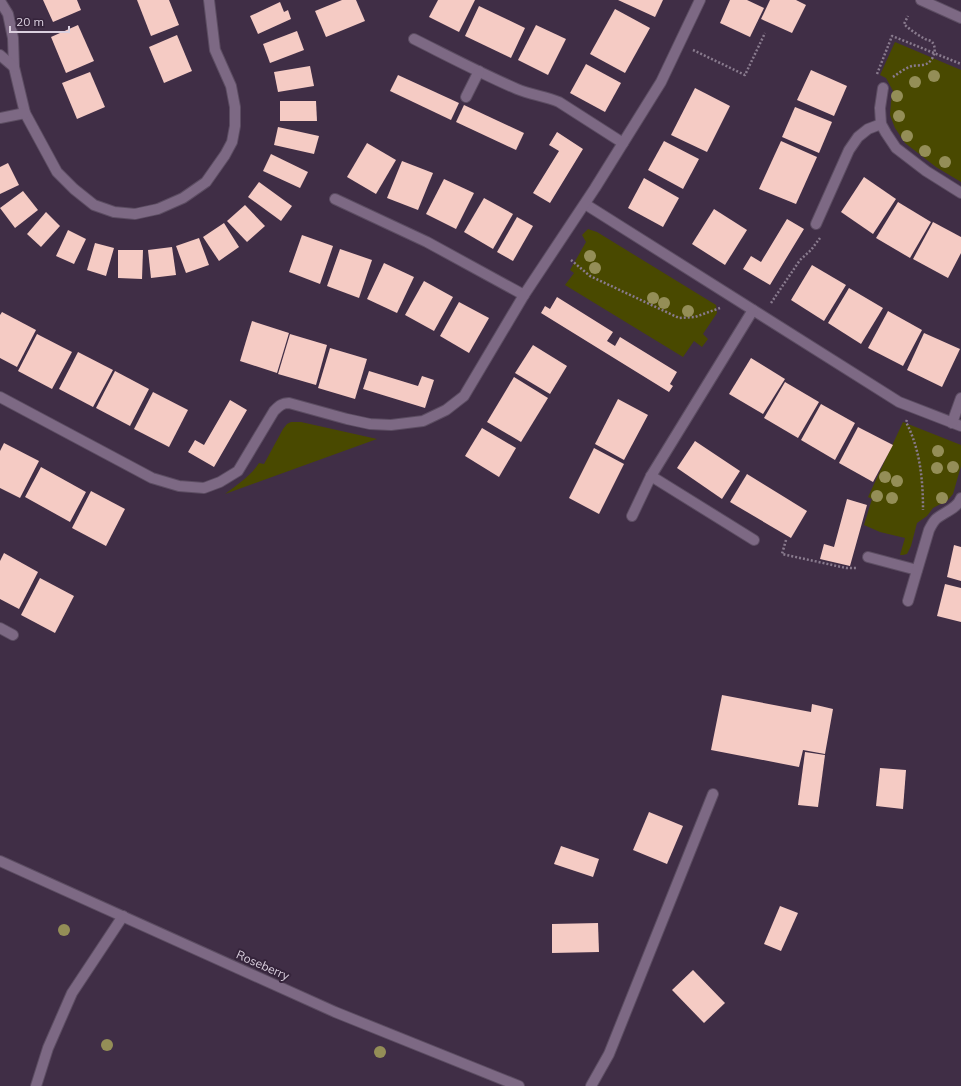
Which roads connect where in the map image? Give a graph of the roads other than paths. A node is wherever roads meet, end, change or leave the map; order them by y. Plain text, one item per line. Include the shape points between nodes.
1 (209, 0) edge
2 (700, 0) edge
3 (921, 0) edge
4 (0, 1) edge
5 (961, 18) edge
6 (414, 39) dead end
7 (0, 55) edge
8 (14, 68) junction
9 (479, 71) junction
10 (883, 88) road end
11 (466, 97) dead end
12 (25, 113) junction
13 (0, 118) edge
14 (881, 124) junction
15 (623, 143) junction
16 (961, 193) edge
17 (336, 199) dead end
18 (585, 204) junction
19 (816, 224) dead end
20 (524, 295) junction
21 (753, 310) junction
22 (0, 397) edge
23 (961, 398) edge
24 (956, 424) edge
25 (651, 476) junction
26 (961, 498) edge
27 (632, 516) dead end
28 (754, 540) dead end
29 (868, 557) dead end
30 (917, 570) junction
31 (908, 601) dead end
32 (0, 628) edge
33 (13, 635) dead end
34 (713, 794) dead end
35 (0, 861) edge
36 (123, 916) junction
37 (36, 1086) edge
38 (518, 1086) edge
39 (591, 1086) edge

1 - 12 street via 216,50 231,86 235,126 232,142 206,182 183,198 158,209 135,214 114,212 94,205 56,172
2 - 15 street via 661,82
3 - 5 street
4 - 8 street via 8,14 13,38
6 - 9 street
7 - 8 street
8 - 12 street
9 - 11 street
9 - 15 street via 518,90 559,102
10 - 14 street
12 - 13 street
14 - 16 street via 896,148
14 - 19 street via 868,129 858,137 849,150
15 - 18 street
17 - 20 street via 433,245
18 - 20 street
18 - 21 street
20 - 22 street via 464,396 446,410 423,421 391,425 370,424 284,403 274,412 238,471 204,488 179,486 152,478
21 - 24 street via 899,402
21 - 25 street
23 - 24 street
25 - 27 street
25 - 28 street
26 - 30 street via 956,506 932,524
29 - 30 street
30 - 31 street
32 - 33 street
34 - 39 street via 609,1054
35 - 36 street, Roseberry
36 - 37 street via 72,993 48,1048
36 - 38 street, Roseberry via 335,1012

